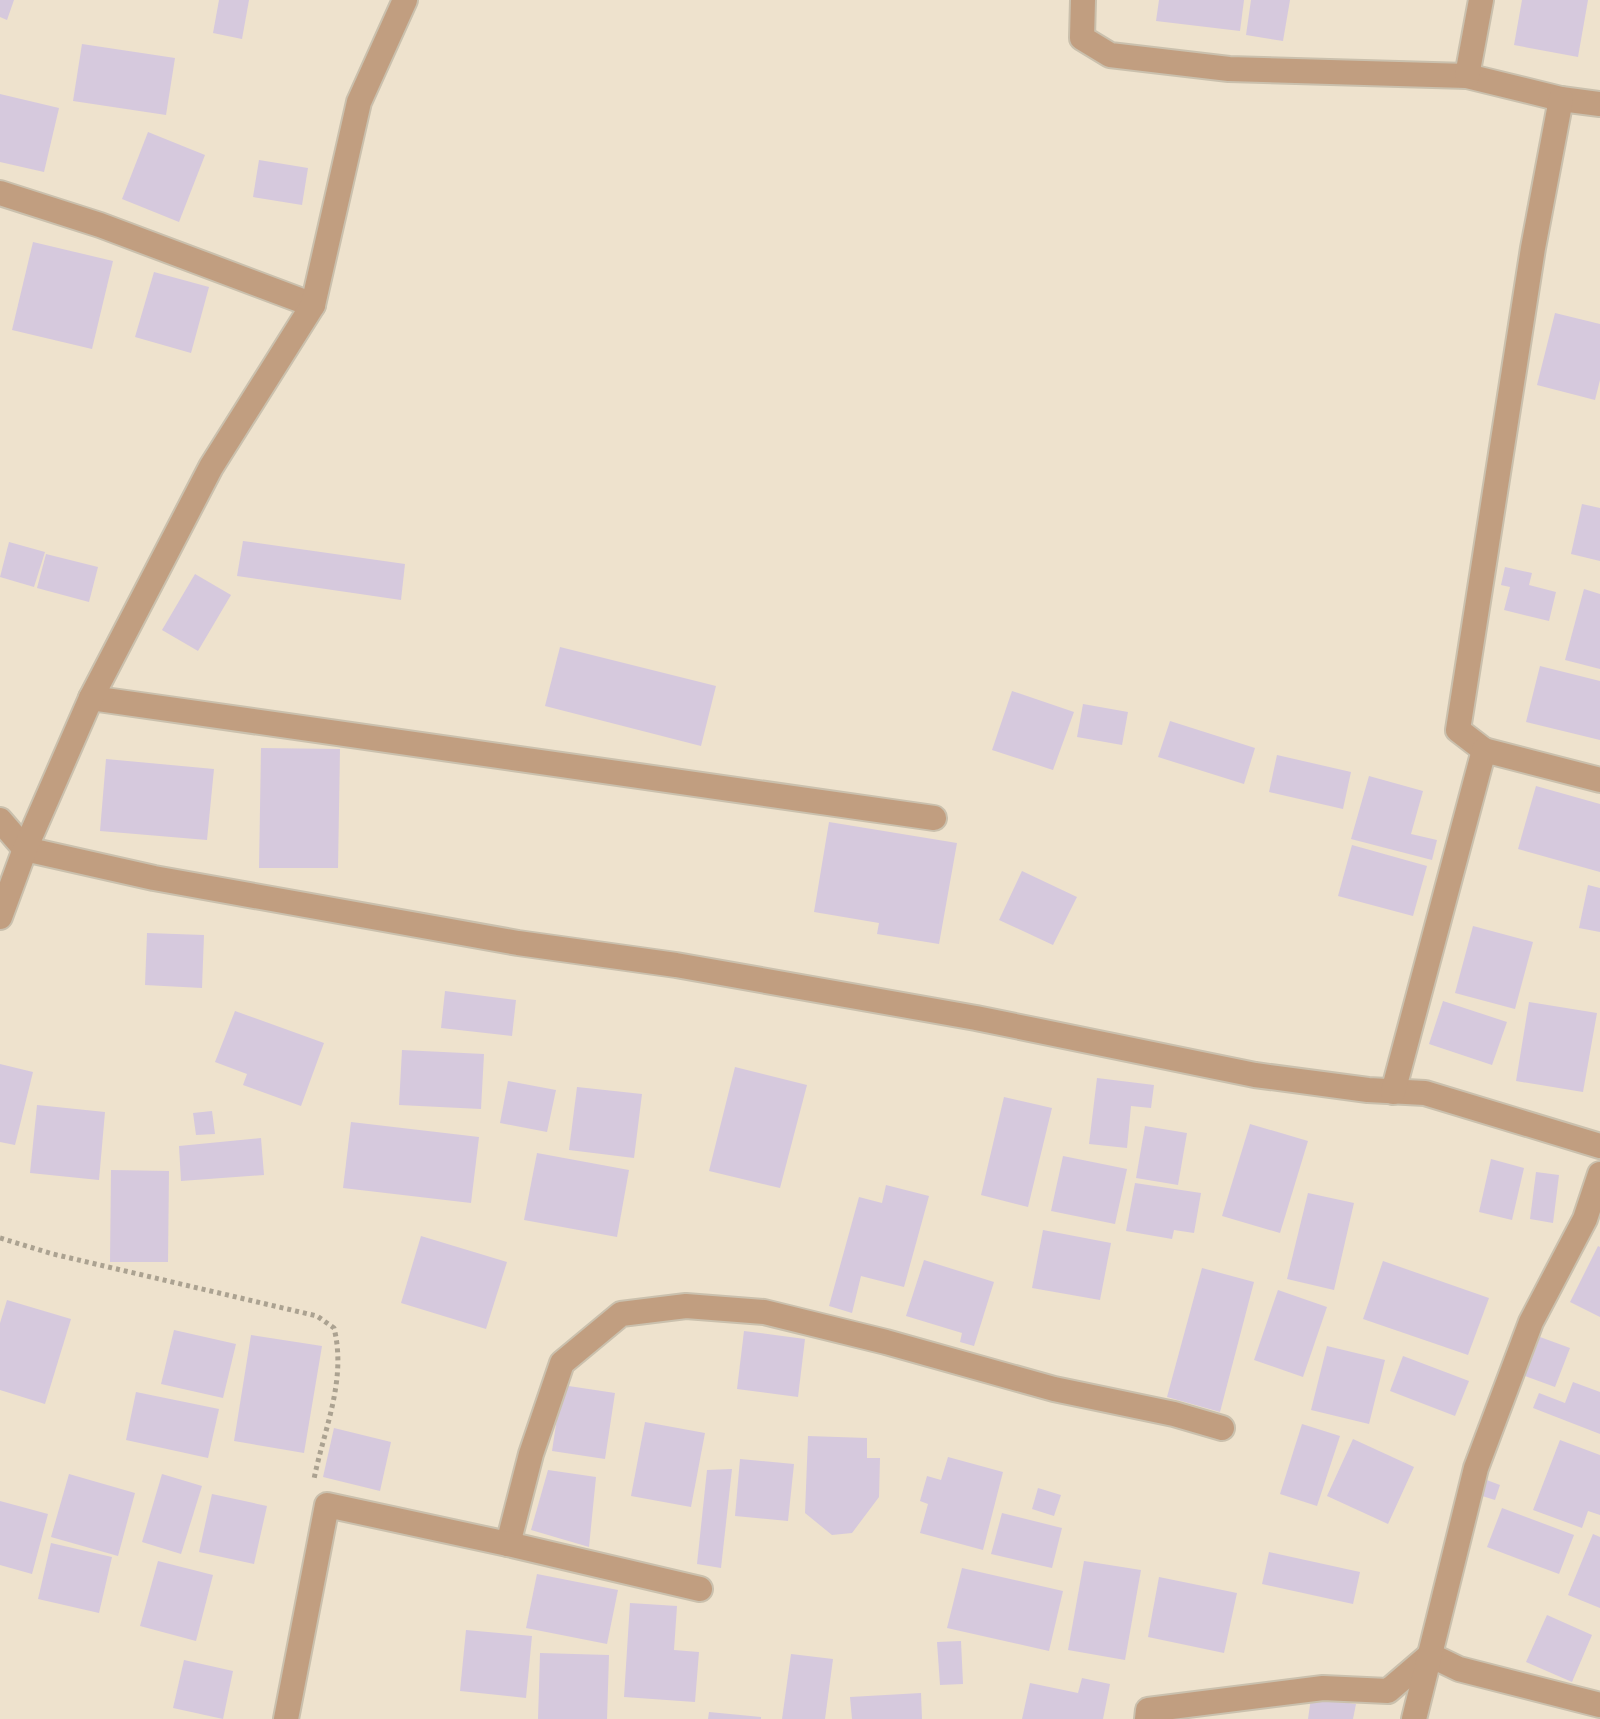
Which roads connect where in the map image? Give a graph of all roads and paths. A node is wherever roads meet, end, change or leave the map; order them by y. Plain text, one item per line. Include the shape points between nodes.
1 (405, 0) edge
2 (1083, 0) edge
3 (1481, 0) edge
4 (1467, 76) junction
5 (1561, 99) junction
6 (1600, 104) edge
7 (0, 193) edge
8 (313, 305) junction
9 (91, 698) junction
10 (1484, 750) junction
11 (1600, 780) edge
12 (934, 818) dead end
13 (0, 820) edge
14 (25, 849) junction
15 (0, 917) edge
16 (1393, 1092) junction
17 (1600, 1146) edge
18 (1600, 1174) edge
19 (0, 1238) edge
20 (1222, 1428) dead end
21 (327, 1505) junction
22 (508, 1544) junction
23 (700, 1589) dead end
24 (1430, 1655) junction
25 (1600, 1705) edge
26 (286, 1719) edge
27 (1147, 1719) edge
28 (1414, 1719) edge

1 - 8 street via 359,102
2 - 4 street via 1082,38 1110,55 1229,69
3 - 4 street
4 - 5 street
5 - 6 street
5 - 10 street via 1458,730
7 - 8 street
8 - 9 street via 211,467
9 - 12 street
9 - 14 street
10 - 11 street
10 - 16 street
13 - 14 street
14 - 15 street
14 - 16 street via 290,903 676,965 1255,1075
16 - 17 street via 1425,1093
18 - 24 street via 1585,1219 1531,1322 1476,1468
19 - 21 path via 317,1316 334,1328 340,1370 314,1479
20 - 22 street via 764,1312 686,1306 621,1314 562,1363
21 - 22 street
21 - 26 street
22 - 23 street
24 - 25 street via 1459,1669
24 - 27 street via 1388,1691 1323,1688 1148,1710
24 - 28 street

